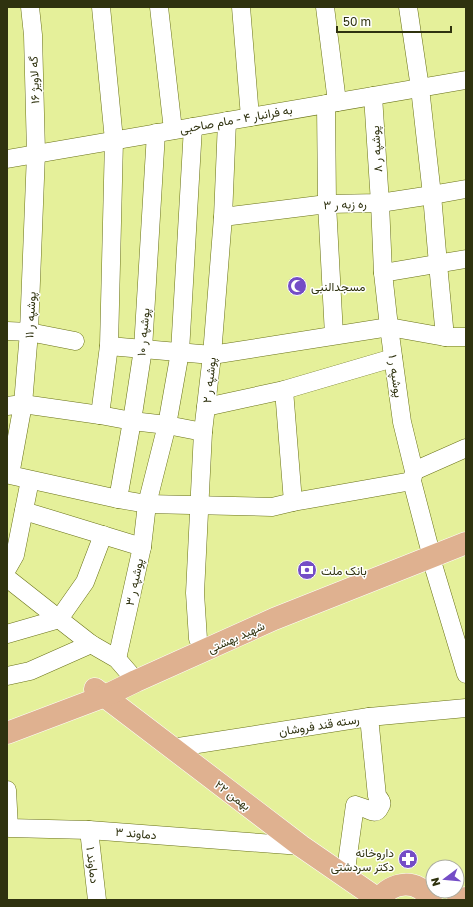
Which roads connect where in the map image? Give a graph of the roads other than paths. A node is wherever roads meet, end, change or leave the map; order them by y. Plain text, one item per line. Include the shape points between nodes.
1 (30, 7) edge
2 (101, 7) edge
3 (159, 7) edge
4 (241, 7) edge
5 (325, 7) edge
6 (408, 7) edge
7 (466, 80) edge
8 (420, 88) junction
9 (372, 96) junction
10 (332, 103) junction
11 (250, 117) junction
12 (227, 120) junction
13 (193, 127) junction
14 (165, 131) junction
15 (114, 140) junction
16 (36, 154) junction
17 (7, 158) edge
18 (466, 189) edge
19 (432, 195) junction
20 (380, 203) junction
21 (327, 204) junction
22 (223, 217) junction
23 (466, 259) edge
24 (438, 264) junction
25 (383, 273) junction
26 (389, 327) junction
27 (7, 331) edge
28 (29, 332) junction
29 (334, 335) junction
30 (445, 337) junction
31 (466, 338) edge
32 (75, 341) dead end
33 (109, 346) junction
34 (143, 349) junction
35 (180, 352) junction
36 (212, 355) junction
37 (393, 358) junction
38 (284, 390) junction
39 (15, 405) edge
40 (206, 407) junction
41 (100, 415) junction
42 (132, 421) junction
43 (167, 425) junction
44 (203, 432) junction
45 (466, 448) edge
46 (413, 476) junction
47 (30, 480) junction
48 (118, 499) junction
49 (293, 502) junction
50 (147, 504) junction
51 (200, 505) junction
52 (24, 510) junction
53 (466, 530) edge
54 (103, 535) junction
55 (466, 543) edge
56 (142, 547) junction
57 (430, 552) junction
58 (7, 570) edge
59 (7, 578) edge
60 (59, 619) junction
61 (7, 634) edge
62 (198, 639) junction
63 (91, 644) junction
64 (127, 670) junction
65 (466, 674) edge
66 (7, 676) edge
67 (98, 691) junction
68 (466, 708) edge
69 (369, 717) junction
70 (7, 719) edge
71 (7, 733) edge
72 (172, 748) junction
73 (7, 791) edge
74 (8, 829) edge
75 (89, 830) junction
76 (301, 846) junction
77 (345, 877) junction
78 (466, 898) edge
79 (98, 900) edge
80 (378, 900) edge
81 (431, 900) edge
82 (458, 900) edge

1 - 16 street, ۱۶ گه لاویژ
2 - 15 street
3 - 14 street, پوشپه ر ۱۰
4 - 11 street
5 - 10 street
6 - 8 street
7 - 8 street, به فرانبار ۴ - مام صاحبی
8 - 9 street, به فرانبار ۴ - مام صاحبی
8 - 19 street
9 - 10 street, به فرانبار ۴ - مام صاحبی
9 - 20 street, پوشپە ر ۸
10 - 11 street, به فرانبار ۴ - مام صاحبی
10 - 21 street
11 - 12 street, به فرانبار ۴ - مام صاحبی
12 - 13 street, به فرانبار ۴ - مام صاحبی
12 - 22 street, پوشپه ر ۲
13 - 14 street, به فرانبار ۴ - مام صاحبی
13 - 35 street, پوشپه ر ۳
14 - 15 street, به فرانبار ۴ - مام صاحبی
14 - 34 street, پوشپه ر ۱۰
15 - 16 street, به فرانبار ۴ - مام صاحبی
15 - 33 street
16 - 17 street, به فرانبار ۴ - مام صاحبی
16 - 28 street, پوشپه ر ۱۱
18 - 19 street, ره زبه ر ۳
19 - 20 street, ره زبه ر ۳
19 - 24 street
20 - 21 street, ره زبه ر ۳
20 - 25 street, ۱ پوشپه ر
21 - 22 street, ره زبه ر ۳
21 - 29 street
22 - 36 street, پوشپه ر ۲
23 - 24 street
24 - 25 street
24 - 30 street
25 - 26 street, ۱ پوشپه ر
26 - 29 street
26 - 30 street
26 - 37 street, ۱ پوشپه ر
27 - 28 street
28 - 32 street
28 - 39 street, پوشپه ر ۱۱
29 - 36 street
30 - 31 street
33 - 34 street
33 - 41 street
34 - 35 street
34 - 42 street, پوشپه ر ۱۰
35 - 36 street
35 - 43 street, پوشپه ر ۳
36 - 40 street, پوشپه ر ۲
37 - 38 street
37 - 46 street, ۱ پوشپه ر
38 - 40 street
38 - 49 street
39 - 41 street
39 - 47 street, پوشپه ر ۱۱ via 10,476
40 - 44 street, پوشپه ر ۲
41 - 42 street
42 - 43 street
42 - 48 street, پوشپه ر ۱۰
43 - 44 street
43 - 50 street, پوشپه ر ۳
44 - 51 street, پوشپه ر ۲
45 - 46 street
46 - 49 street
46 - 57 street, ۱ پوشپه ر
47 - 48 street
47 - 52 street
48 - 50 street
49 - 51 street via 272,507
50 - 51 street
50 - 56 street, پوشپه ر ۳
51 - 62 street, پوشپه ر ۲ via 195,593
52 - 54 street
52 - 58 street via 15,555
53 - 57 main road, شهید بهشتی
54 - 56 street
54 - 60 street via 85,582
55 - 57 main road, شهید بهشتی
56 - 64 street, پوشپه ر ۳
57 - 62 main road, شهید بهشتی
57 - 64 main road, شهید بهشتی via 274,619
57 - 65 street, ۱ پوشپه ر
59 - 60 street
60 - 61 street
60 - 63 street
62 - 64 main road, شهید بهشتی
63 - 64 street
63 - 66 street via 30,671
64 - 67 main road, شهید بهشتی
67 - 70 main road, شهید بهشتی
67 - 71 main road, شهید بهشتی
67 - 72 main road, ۲۲ بهمن
68 - 69 street, رسته قند فروشان
69 - 72 street, رسته قند فروشان
69 - 77 street via 377,796 382,805 375,812 370,812 354,805
72 - 76 main road, ۲۲ بهمن
73 - 74 street, دماوند ۳
74 - 75 street, دماوند ۳
75 - 76 street, دماوند ۳
75 - 79 street, دماوند ۱
76 - 77 main road, ۲۲ بهمن
77 - 80 main road, ۲۲ بهمن
78 - 82 main road
80 - 81 main road via 394,886 404,884 423,891

